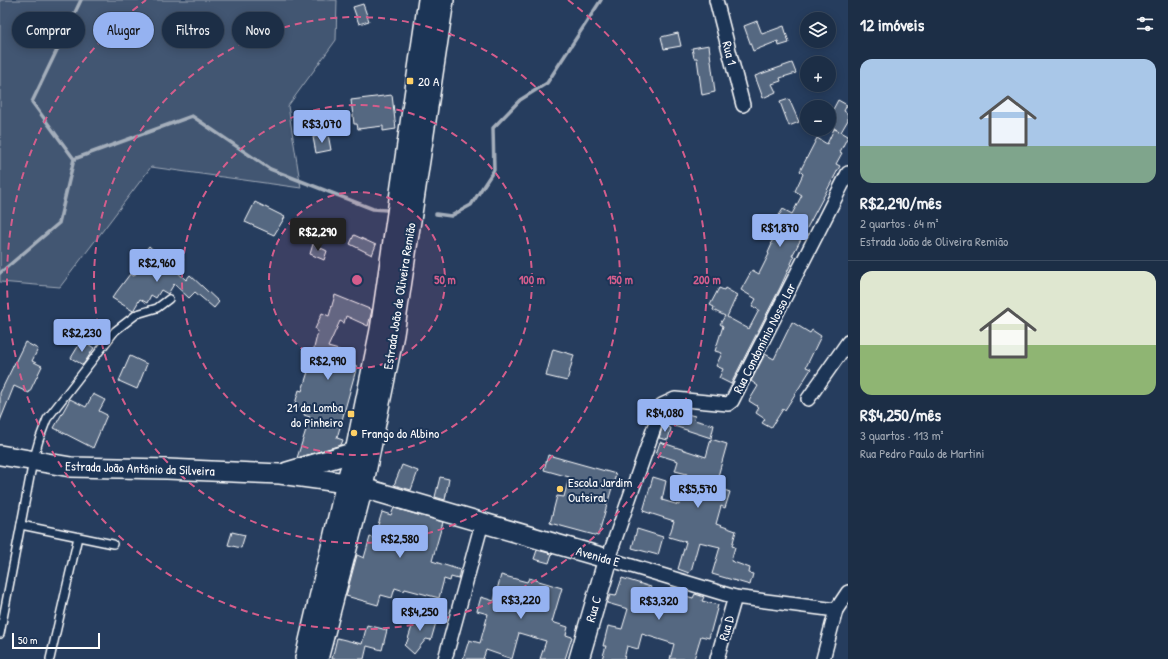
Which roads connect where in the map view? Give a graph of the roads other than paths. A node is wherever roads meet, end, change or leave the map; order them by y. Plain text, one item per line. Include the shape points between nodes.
1 (428, 0) edge
2 (444, 0) edge
3 (716, 0) edge
4 (743, 105) dead end
5 (848, 173) edge
6 (169, 299) dead end
7 (848, 342) edge
8 (808, 399) dead end
9 (355, 452) junction
10 (0, 455) edge
11 (33, 461) junction
12 (280, 474) junction
13 (354, 485) junction
14 (482, 523) junction
15 (21, 526) junction
16 (78, 537) junction
17 (113, 544) dead end
18 (608, 559) junction
19 (848, 592) edge
20 (735, 597) junction
21 (836, 610) junction
22 (0, 634) edge
23 (50, 659) edge
24 (305, 659) edge
25 (318, 659) edge
26 (446, 659) edge
27 (579, 659) edge
28 (717, 659) edge
29 (822, 659) edge

1 - 9 main road, Estrada João de Oliveira Remião via 380,330
2 - 13 main road, Estrada João de Oliveira Remião via 394,334
3 - 4 street, Rua 1
5 - 18 street, Rua Condomínio Nosso Lar via 732,401 728,404 675,399 662,405
6 - 11 lane via 157,308 137,314 115,331 47,419
7 - 8 street
9 - 12 main road, Estrada João Antônio da Silveira
9 - 13 main road, Estrada João de Oliveira Remião
10 - 11 main road, Estrada João Antônio da Silveira
11 - 12 main road, Estrada João Antônio da Silveira via 71,467
11 - 15 lane
12 - 13 main road, Estrada João Antônio da Silveira
13 - 14 main road, Avenida E
13 - 24 main road, Estrada João de Oliveira Remião
13 - 25 main road, Estrada João de Oliveira Remião
14 - 18 main road, Avenida E
14 - 26 street
15 - 16 lane
15 - 22 lane
16 - 17 lane
16 - 23 lane
18 - 20 street, Avenida E
18 - 27 main road, Rua C
19 - 21 street
20 - 21 street, Avenida E
20 - 28 street, Rua D
21 - 29 street

